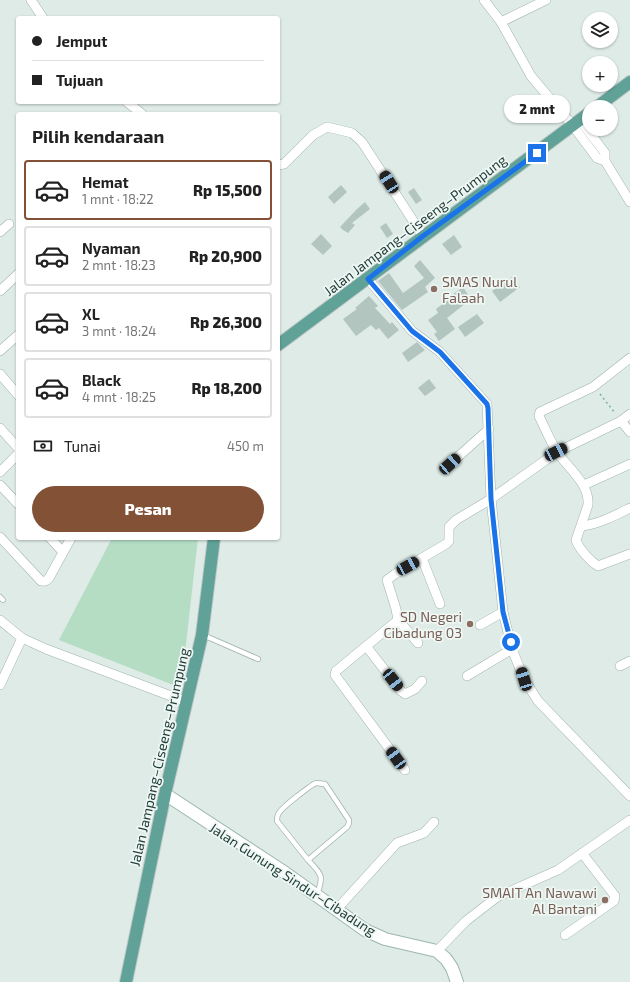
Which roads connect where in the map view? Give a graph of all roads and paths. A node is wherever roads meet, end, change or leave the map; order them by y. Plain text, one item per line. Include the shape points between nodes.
1 (31, 0) edge
2 (484, 0) edge
3 (546, 0) edge
4 (42, 16) edge
5 (500, 22) junction
6 (630, 82) edge
7 (606, 100) edge
8 (129, 104) edge
9 (139, 112) edge
10 (580, 120) edge
11 (280, 165) edge
12 (630, 202) edge
13 (9, 224) dead end
14 (0, 232) edge
15 (423, 236) junction
16 (16, 276) edge
17 (368, 279) junction
18 (0, 291) edge
19 (16, 338) edge
20 (280, 344) edge
21 (0, 351) edge
22 (630, 358) edge
23 (0, 374) edge
24 (593, 387) junction
25 (16, 393) edge
26 (630, 414) edge
27 (621, 421) junction
28 (0, 428) edge
29 (489, 429) junction
30 (630, 432) edge
31 (16, 443) edge
32 (556, 452) junction
33 (16, 456) edge
34 (450, 464) dead end
35 (630, 464) edge
36 (0, 472) edge
37 (0, 485) edge
38 (584, 485) junction
39 (491, 499) junction
40 (16, 502) edge
41 (630, 508) edge
42 (582, 526) junction
43 (0, 537) edge
44 (52, 540) edge
45 (70, 540) edge
46 (214, 540) edge
47 (63, 552) junction
48 (630, 554) edge
49 (422, 558) junction
50 (440, 604) dead end
51 (503, 612) junction
52 (0, 620) edge
53 (398, 620) junction
54 (480, 625) dead end
55 (202, 635) junction
56 (26, 640) junction
57 (418, 643) dead end
58 (366, 646) junction
59 (512, 648) junction
60 (258, 659) dead end
61 (630, 662) edge
62 (620, 666) dead end
63 (467, 676) dead end
64 (422, 681) dead end
65 (0, 685) edge
66 (187, 702) junction
67 (405, 770) dead end
68 (165, 794) junction
69 (630, 796) edge
70 (630, 820) edge
71 (434, 822) dead end
72 (582, 853) junction
73 (308, 860) junction
74 (317, 895) junction
75 (337, 909) junction
76 (564, 935) dead end
77 (437, 951) junction
78 (126, 982) edge
79 (457, 982) edge

1 - 4 street
2 - 5 street
3 - 5 street
5 - 10 street via 531,76
6 - 7 main road
8 - 9 street
10 - 12 street via 597,158 605,161
10 - 15 main road, Jalan Jampang–Ciseeng–Prumpung
11 - 15 street via 284,164 313,135 327,127 352,133 362,142
13 - 14 street
15 - 17 main road, Jalan Jampang–Ciseeng–Prumpung
16 - 18 street
17 - 20 main road, Jalan Jampang–Ciseeng–Prumpung
17 - 29 street via 412,331 440,352 487,404
19 - 21 street
22 - 24 street
23 - 25 street
24 - 27 path
24 - 32 street via 540,412 539,416
26 - 27 street
27 - 30 street
27 - 32 street
28 - 31 street
29 - 34 street
29 - 39 street
32 - 38 street
32 - 39 street
33 - 36 street
35 - 38 street
37 - 40 street
38 - 42 street via 589,499
39 - 49 street via 456,520 449,527 449,541
39 - 51 street
41 - 42 street via 604,521
42 - 48 street via 576,540 594,564 598,566
43 - 47 street via 41,581 49,578
44 - 47 street
45 - 47 street
46 - 55 main road, Jalan Jampang–Ciseeng–Prumpung
49 - 50 street
49 - 53 street via 387,580
51 - 54 street
51 - 59 street
52 - 56 street
53 - 57 street
53 - 58 street
55 - 60 lane
55 - 66 main road, Jalan Jampang–Ciseeng–Prumpung
56 - 65 street
56 - 66 street
58 - 64 street via 405,694 415,689
58 - 67 street via 336,671 336,675
59 - 63 street
59 - 69 street via 524,679 538,701
61 - 62 street
66 - 68 main road, Jalan Jampang–Ciseeng–Prumpung
68 - 74 street, Jalan Gunung Sindur–Cibadung
68 - 78 main road, Jalan Jampang–Ciseeng–Prumpung
70 - 72 street
71 - 75 street via 424,832 397,843
72 - 76 street via 615,899
72 - 77 street via 558,870 497,897 466,921
73 - 73 lane via 349,822 325,784 321,783 311,786 280,811 277,818
73 - 74 lane via 319,871 322,880
74 - 75 street, Jalan Gunung Sindur–Cibadung
75 - 77 street, Jalan Gunung Sindur–Cibadung via 365,930 385,938
77 - 79 street via 449,963

